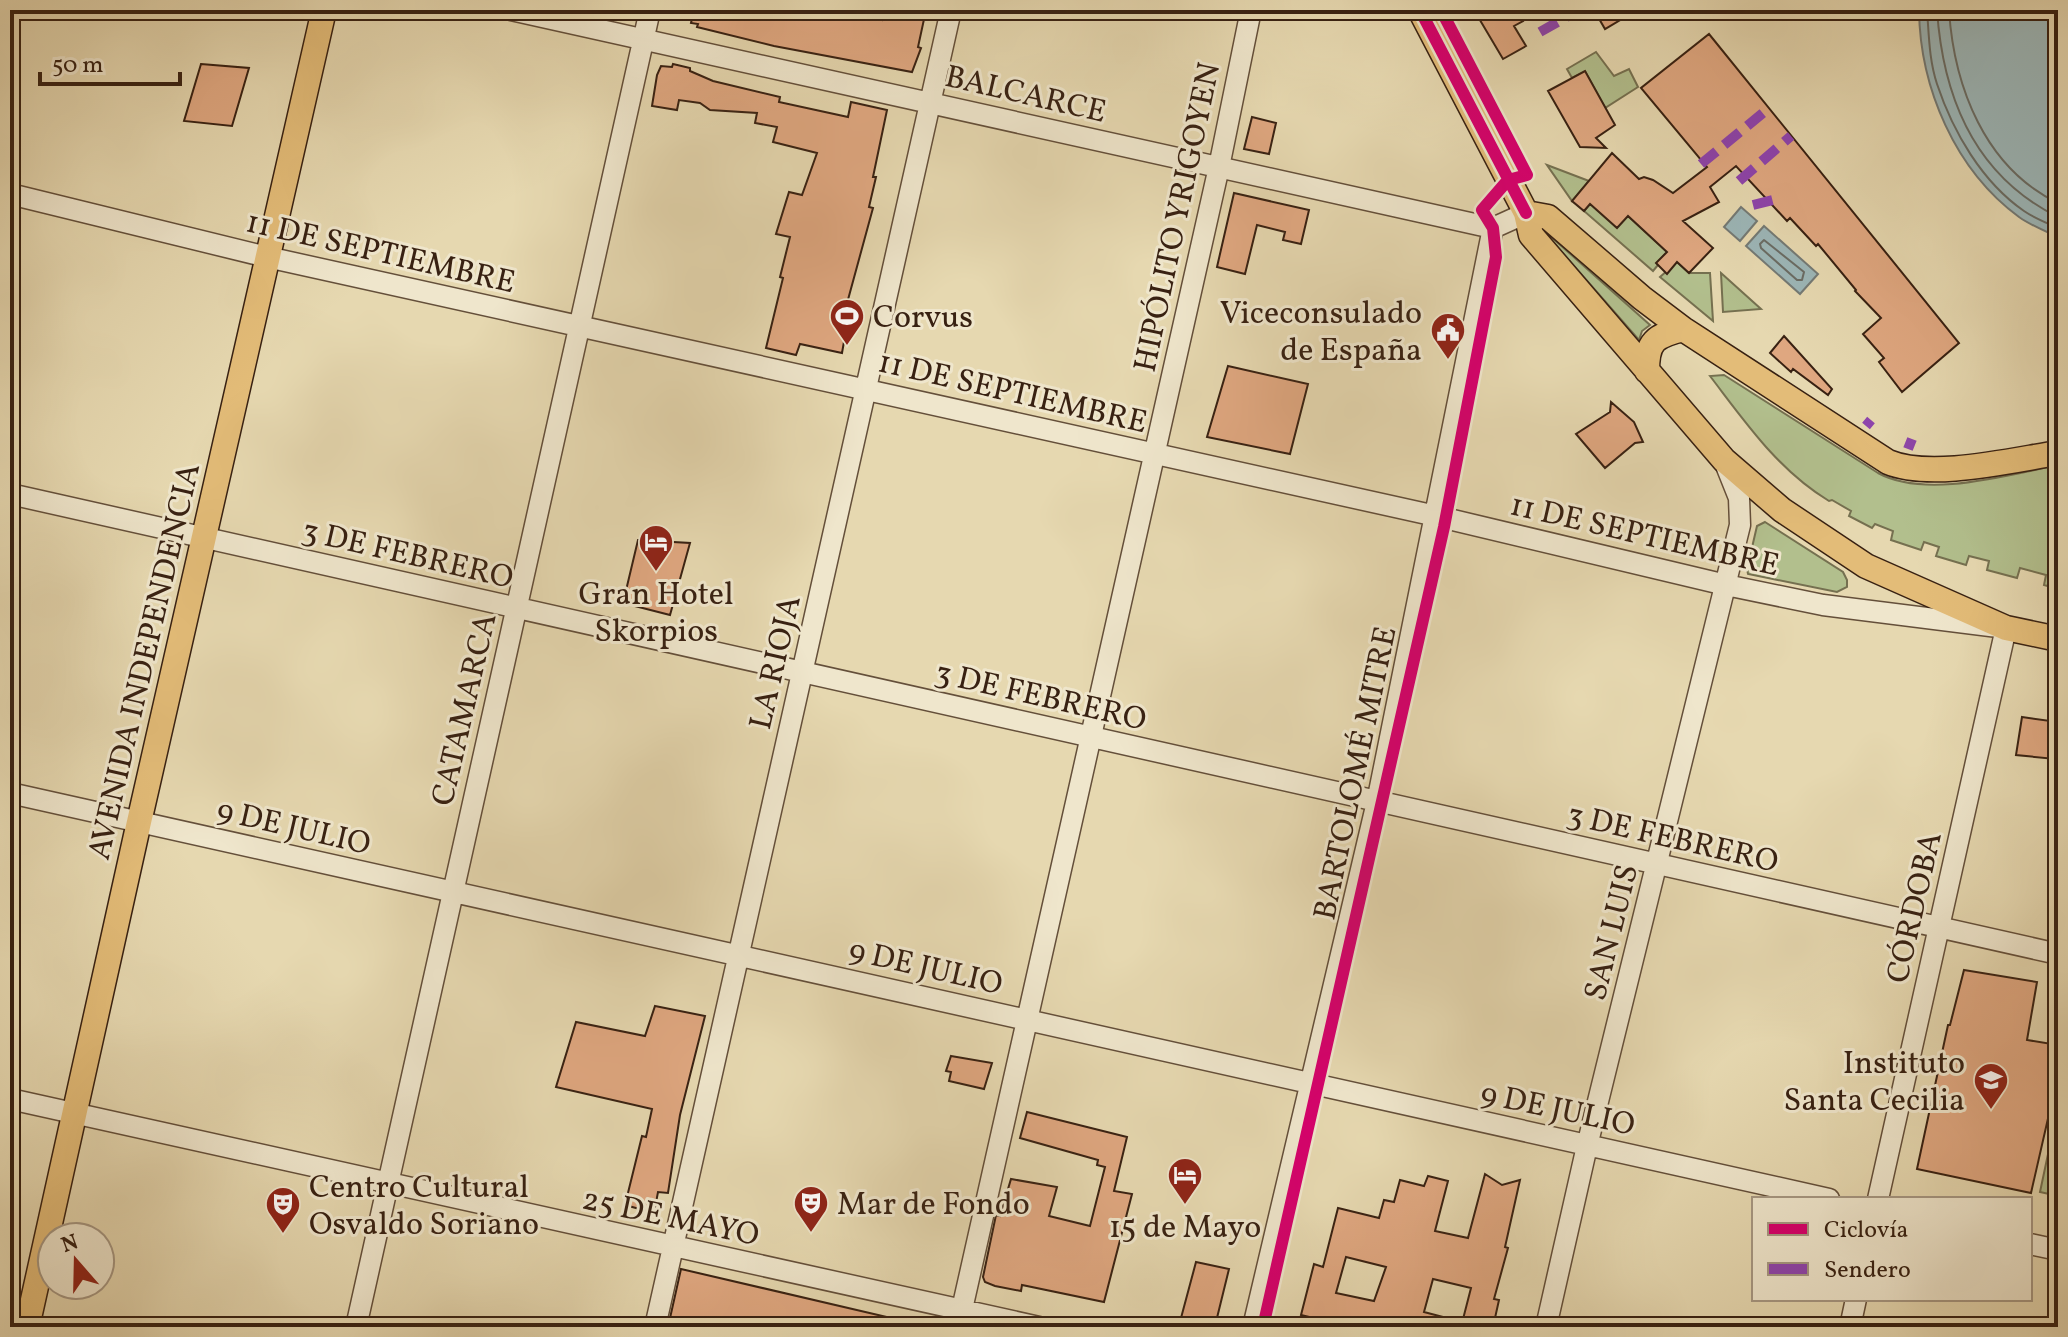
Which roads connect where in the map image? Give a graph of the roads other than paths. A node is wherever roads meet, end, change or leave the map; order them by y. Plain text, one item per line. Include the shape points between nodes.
1 (324, 10) edge
2 (511, 10) edge
3 (650, 10) edge
4 (951, 10) edge
5 (1251, 10) edge
6 (1420, 10) edge
7 (644, 39) junction
8 (931, 102) junction
9 (1219, 167) junction
10 (10, 194) edge
11 (1526, 213) junction
12 (1493, 228) junction
13 (267, 257) junction
14 (579, 327) junction
15 (1683, 329) junction
16 (1647, 371) junction
17 (866, 389) junction
18 (2058, 453) edge
19 (1154, 454) junction
20 (1724, 460) junction
21 (10, 494) edge
22 (1436, 516) junction
23 (203, 537) junction
24 (1726, 585) junction
25 (516, 607) junction
26 (2006, 628) junction
27 (2058, 639) edge
28 (803, 672) junction
29 (1091, 737) junction
30 (10, 793) edge
31 (1377, 802) junction
32 (139, 822) junction
33 (1658, 863) junction
34 (453, 892) junction
35 (1939, 927) junction
36 (739, 954) junction
37 (2058, 954) edge
38 (1028, 1019) junction
39 (1309, 1084) junction
40 (10, 1099) edge
41 (76, 1114) junction
42 (1587, 1146) junction
43 (389, 1185) junction
44 (1820, 1197) edge
45 (1878, 1197) edge
46 (2032, 1244) edge
47 (673, 1248) junction
48 (2058, 1250) edge
49 (1856, 1301) edge
50 (960, 1318) edge
51 (27, 1327) edge
52 (356, 1327) edge
53 (655, 1327) edge
54 (1039, 1327) edge
55 (1253, 1327) edge
56 (1546, 1327) edge
57 (1850, 1327) edge

1 - 13 main road, AVENIDA INDEPENDENCIA
2 - 7 street, BALCARCE
3 - 7 street, CATAMARCA
4 - 8 street, LA RIOJA
5 - 9 street, HIPÓLITO YRIGOYEN
6 - 11 main road
7 - 8 street, BALCARCE
7 - 14 street, CATAMARCA
8 - 9 street, BALCARCE
8 - 17 street, LA RIOJA
9 - 12 street, BALCARCE
9 - 19 street, HIPÓLITO YRIGOYEN
10 - 13 street, 11 DE SEPTIEMBRE
11 - 12 street
11 - 15 main road via 1548,217
11 - 16 main road via 1531,235
12 - 22 street, BARTOLOMÉ MITRE
13 - 14 street, 11 DE SEPTIEMBRE
13 - 23 main road, AVENIDA INDEPENDENCIA
14 - 17 street, 11 DE SEPTIEMBRE
14 - 25 street, CATAMARCA
15 - 16 main road via 1652,343
15 - 18 main road via 1897,466 1944,469
16 - 20 main road
17 - 19 street, 11 DE SEPTIEMBRE
17 - 28 street, LA RIOJA
19 - 22 street, 11 DE SEPTIEMBRE
19 - 29 street, HIPÓLITO YRIGOYEN
20 - 24 street, SAN LUIS via 1741,511
20 - 26 main road via 1834,547
21 - 23 street, 3 DE FEBRERO
22 - 24 street, 11 DE SEPTIEMBRE
22 - 31 street, BARTOLOMÉ MITRE
23 - 25 street, 3 DE FEBRERO
23 - 32 main road, AVENIDA INDEPENDENCIA
24 - 26 street, 11 DE SEPTIEMBRE via 1823,605
24 - 33 street, SAN LUIS
25 - 28 street, 3 DE FEBRERO
25 - 34 street, CATAMARCA
26 - 27 main road
26 - 35 street, CÓRDOBA
28 - 29 street, 3 DE FEBRERO
28 - 36 street, LA RIOJA
29 - 31 street, 3 DE FEBRERO
29 - 38 street, HIPÓLITO YRIGOYEN
30 - 32 street, 9 DE JULIO
31 - 33 street, 3 DE FEBRERO
31 - 39 street, BARTOLOMÉ MITRE
32 - 34 street, 9 DE JULIO
32 - 41 main road, AVENIDA INDEPENDENCIA
33 - 35 street, 3 DE FEBRERO
33 - 42 street, SAN LUIS
34 - 36 street, 9 DE JULIO
34 - 43 street, CATAMARCA
35 - 37 street, 3 DE FEBRERO
35 - 45 street, CÓRDOBA
36 - 38 street, 9 DE JULIO
36 - 47 street, LA RIOJA
38 - 39 street, 9 DE JULIO
38 - 50 street, HIPÓLITO YRIGOYEN
39 - 42 street, 9 DE JULIO
39 - 55 street, BARTOLOMÉ MITRE
40 - 41 street, 25 DE MAYO
41 - 43 street, 25 DE MAYO
41 - 51 main road, AVENIDA INDEPENDENCIA
42 - 44 street, 9 DE JULIO
42 - 56 street, SAN LUIS
43 - 47 street, 25 DE MAYO
43 - 52 street, CATAMARCA
46 - 48 street
47 - 50 street, 25 DE MAYO
47 - 53 street, LA RIOJA
49 - 57 street
50 - 54 street, 25 DE MAYO

